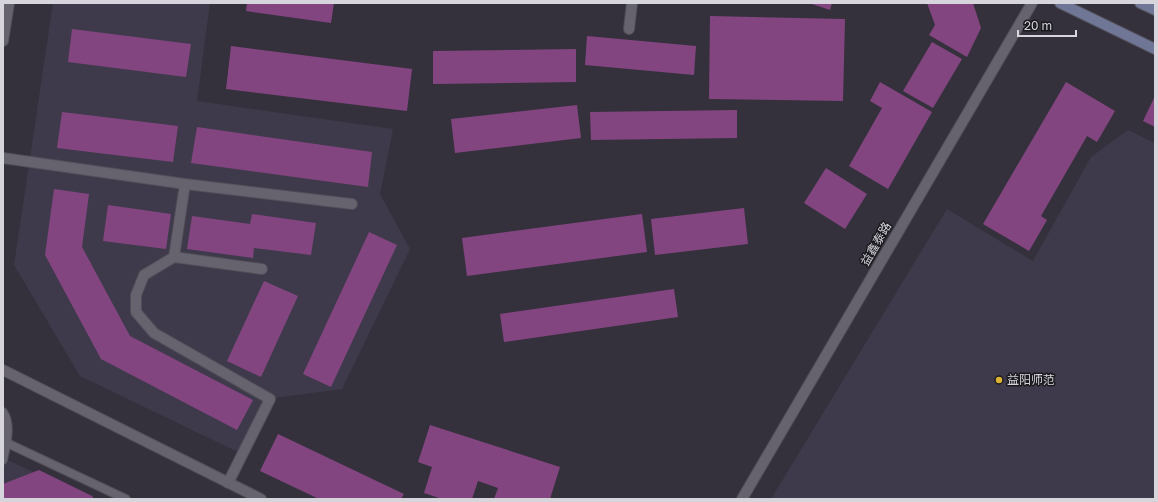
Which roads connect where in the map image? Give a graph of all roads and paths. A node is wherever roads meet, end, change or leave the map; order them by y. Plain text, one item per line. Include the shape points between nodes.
1 (9, 3) edge
2 (632, 3) edge
3 (1032, 3) edge
4 (1060, 3) edge
5 (1140, 3) edge
6 (1155, 10) edge
7 (629, 29) dead end
8 (3, 41) edge
9 (1155, 49) edge
10 (3, 158) edge
11 (185, 184) junction
12 (352, 204) dead end
13 (174, 257) junction
14 (262, 269) dead end
15 (3, 370) edge
16 (3, 412) edge
17 (7, 442) junction
18 (3, 460) edge
19 (228, 483) junction
20 (122, 498) edge
21 (261, 499) edge
22 (742, 499) edge

1 - 8 street
2 - 7 street
3 - 22 street, 益鑫泰路
4 - 9 main road
5 - 6 main road
10 - 11 street
11 - 12 street
11 - 13 street
13 - 14 street
13 - 19 street via 144,275 136,295 136,312 154,333 270,399
15 - 19 street
16 - 17 lane via 6,417
17 - 18 lane
17 - 20 lane
19 - 21 street

